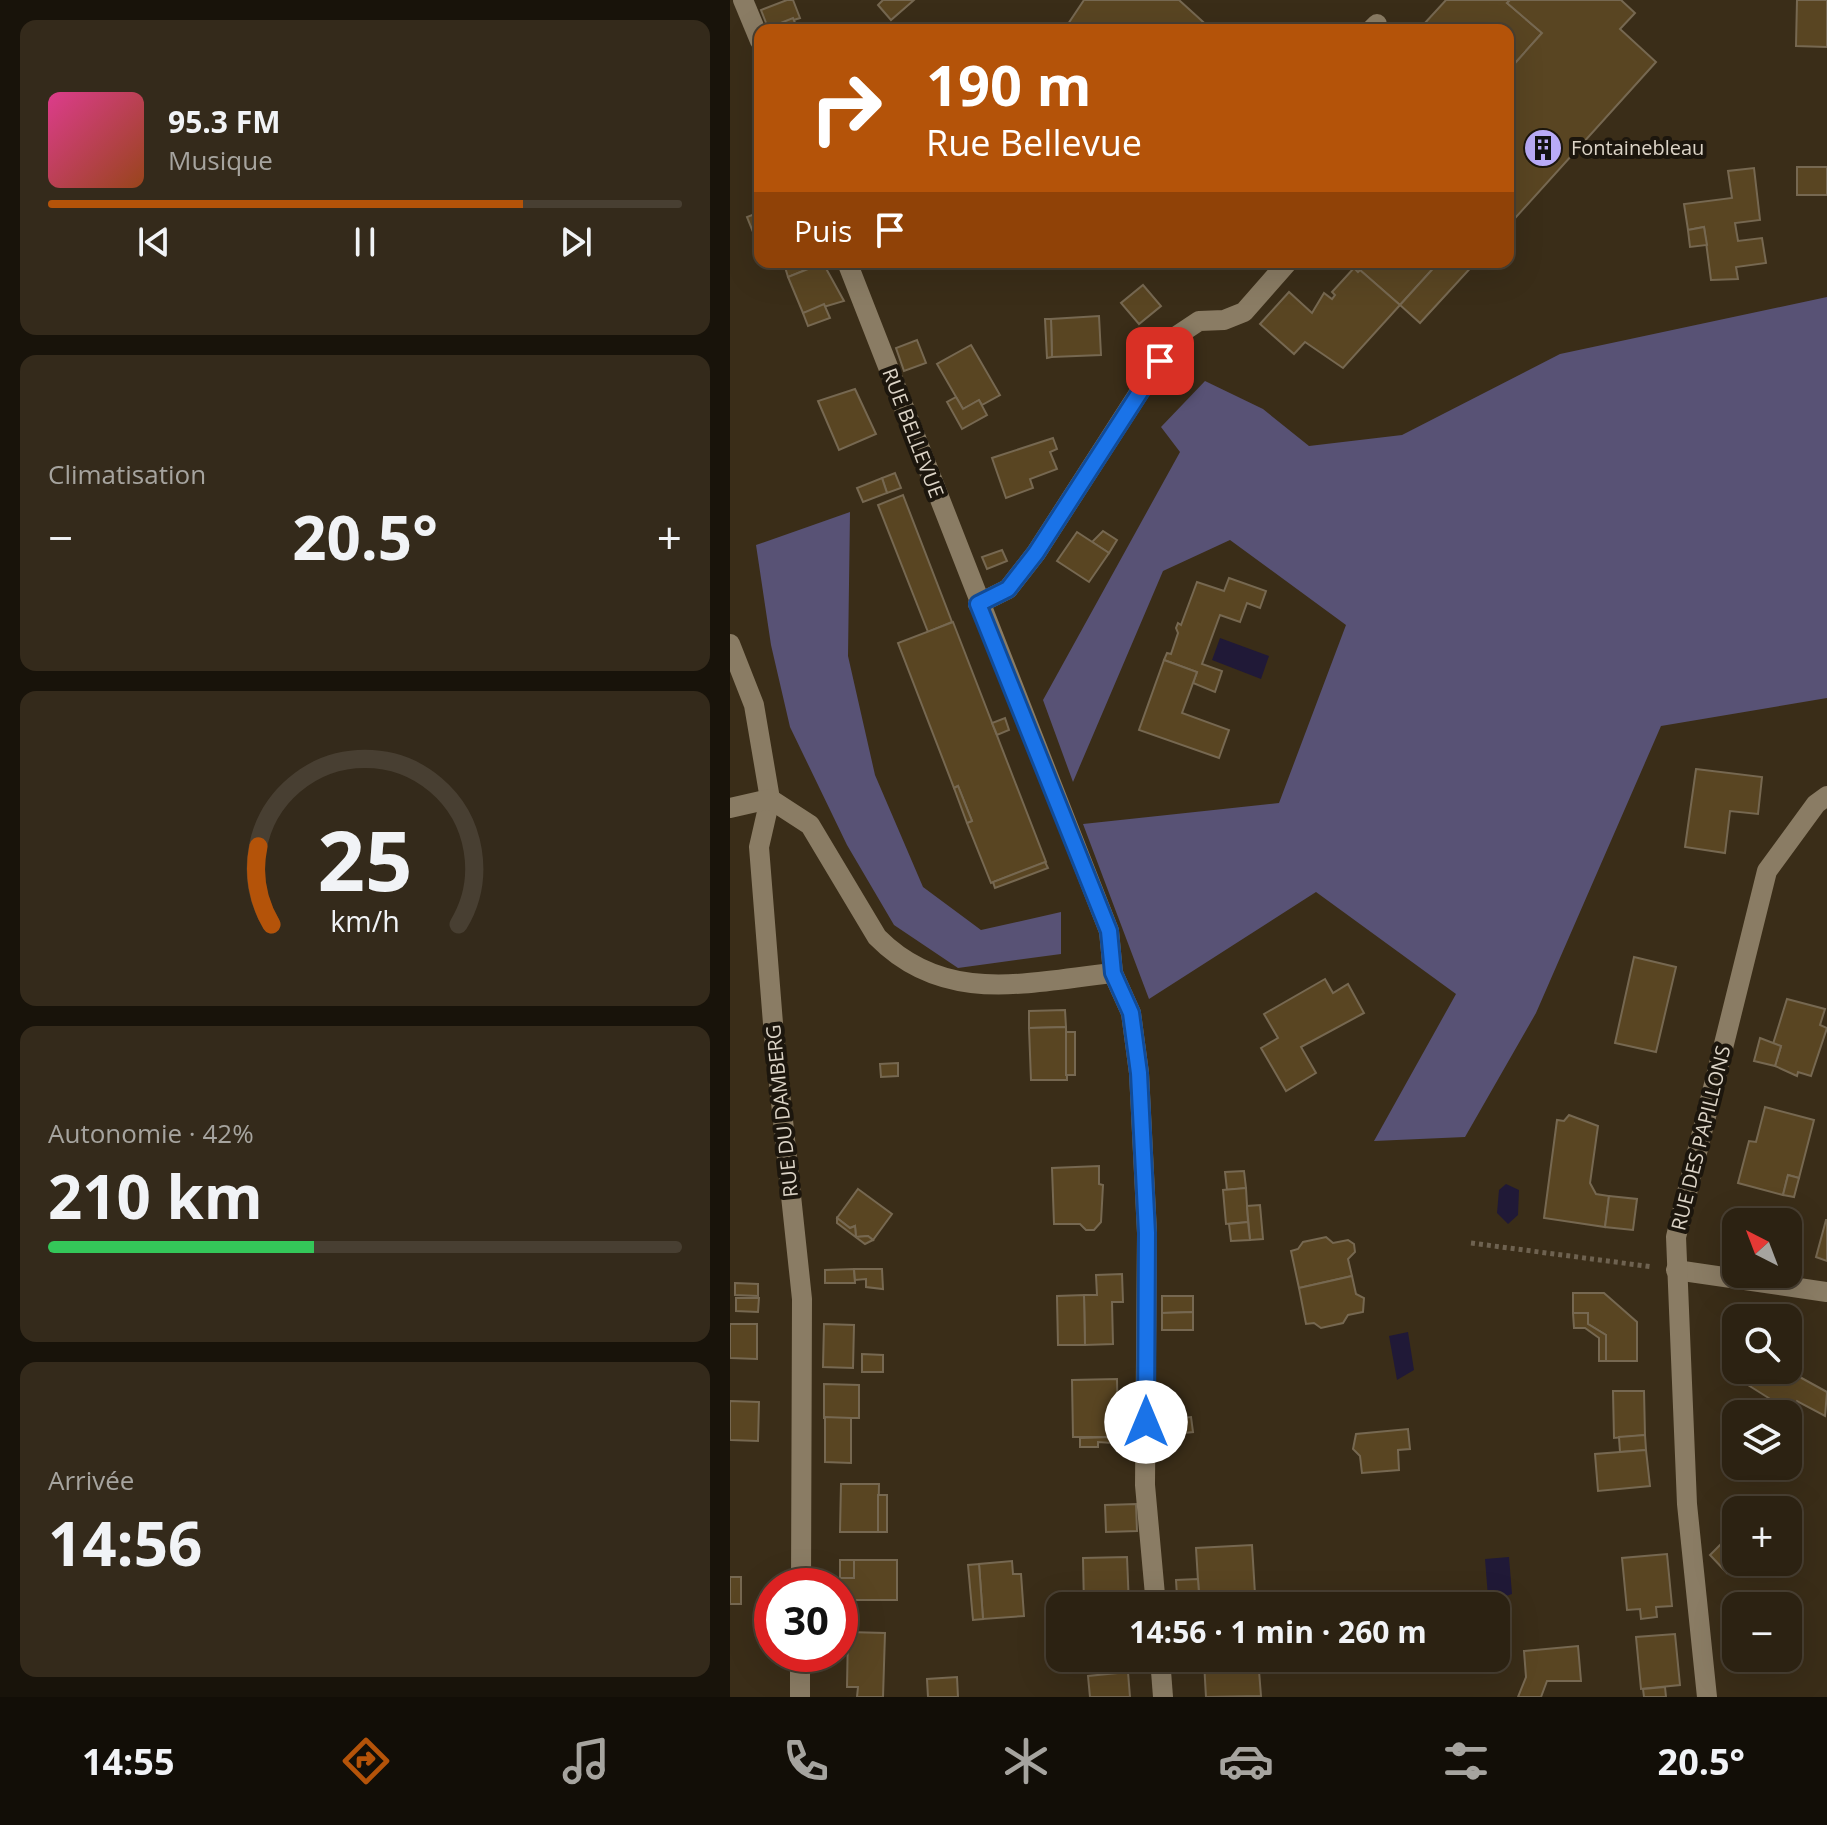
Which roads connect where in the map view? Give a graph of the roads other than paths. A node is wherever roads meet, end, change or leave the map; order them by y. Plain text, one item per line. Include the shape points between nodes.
1 (743, 0) edge
2 (754, 27) edge
3 (849, 268) edge
4 (1283, 268) edge
5 (978, 604) junction
6 (730, 644) edge
7 (1827, 796) edge
8 (770, 799) junction
9 (730, 808) edge
10 (1113, 973) junction
11 (1676, 1270) junction
12 (1827, 1292) edge
13 (801, 1568) edge
14 (1155, 1592) edge
15 (800, 1672) edge
16 (1161, 1672) edge
17 (800, 1697) edge
18 (1163, 1697) edge
19 (1707, 1697) edge

1 - 2 street
3 - 5 street, RUE BELLEVUE
4 - 5 street via 1244,312 1199,321 1175,337 1036,553 1008,589
5 - 10 street, RUE BELLEVUE via 1109,931
6 - 8 street, RUE DU DAMBERG via 754,705
7 - 11 street, RUE DES PAPILLONS via 1767,871 1676,1237
8 - 9 street
8 - 10 street via 810,825 877,937 934,977 989,985
8 - 13 street, RUE DU DAMBERG via 759,847 802,1299
10 - 14 street, RUE BELLEVUE via 1131,1013 1139,1073 1147,1233 1145,1485
11 - 12 street
11 - 19 street, RUE DES PAPILLONS via 1687,1504
15 - 17 street
16 - 18 street

